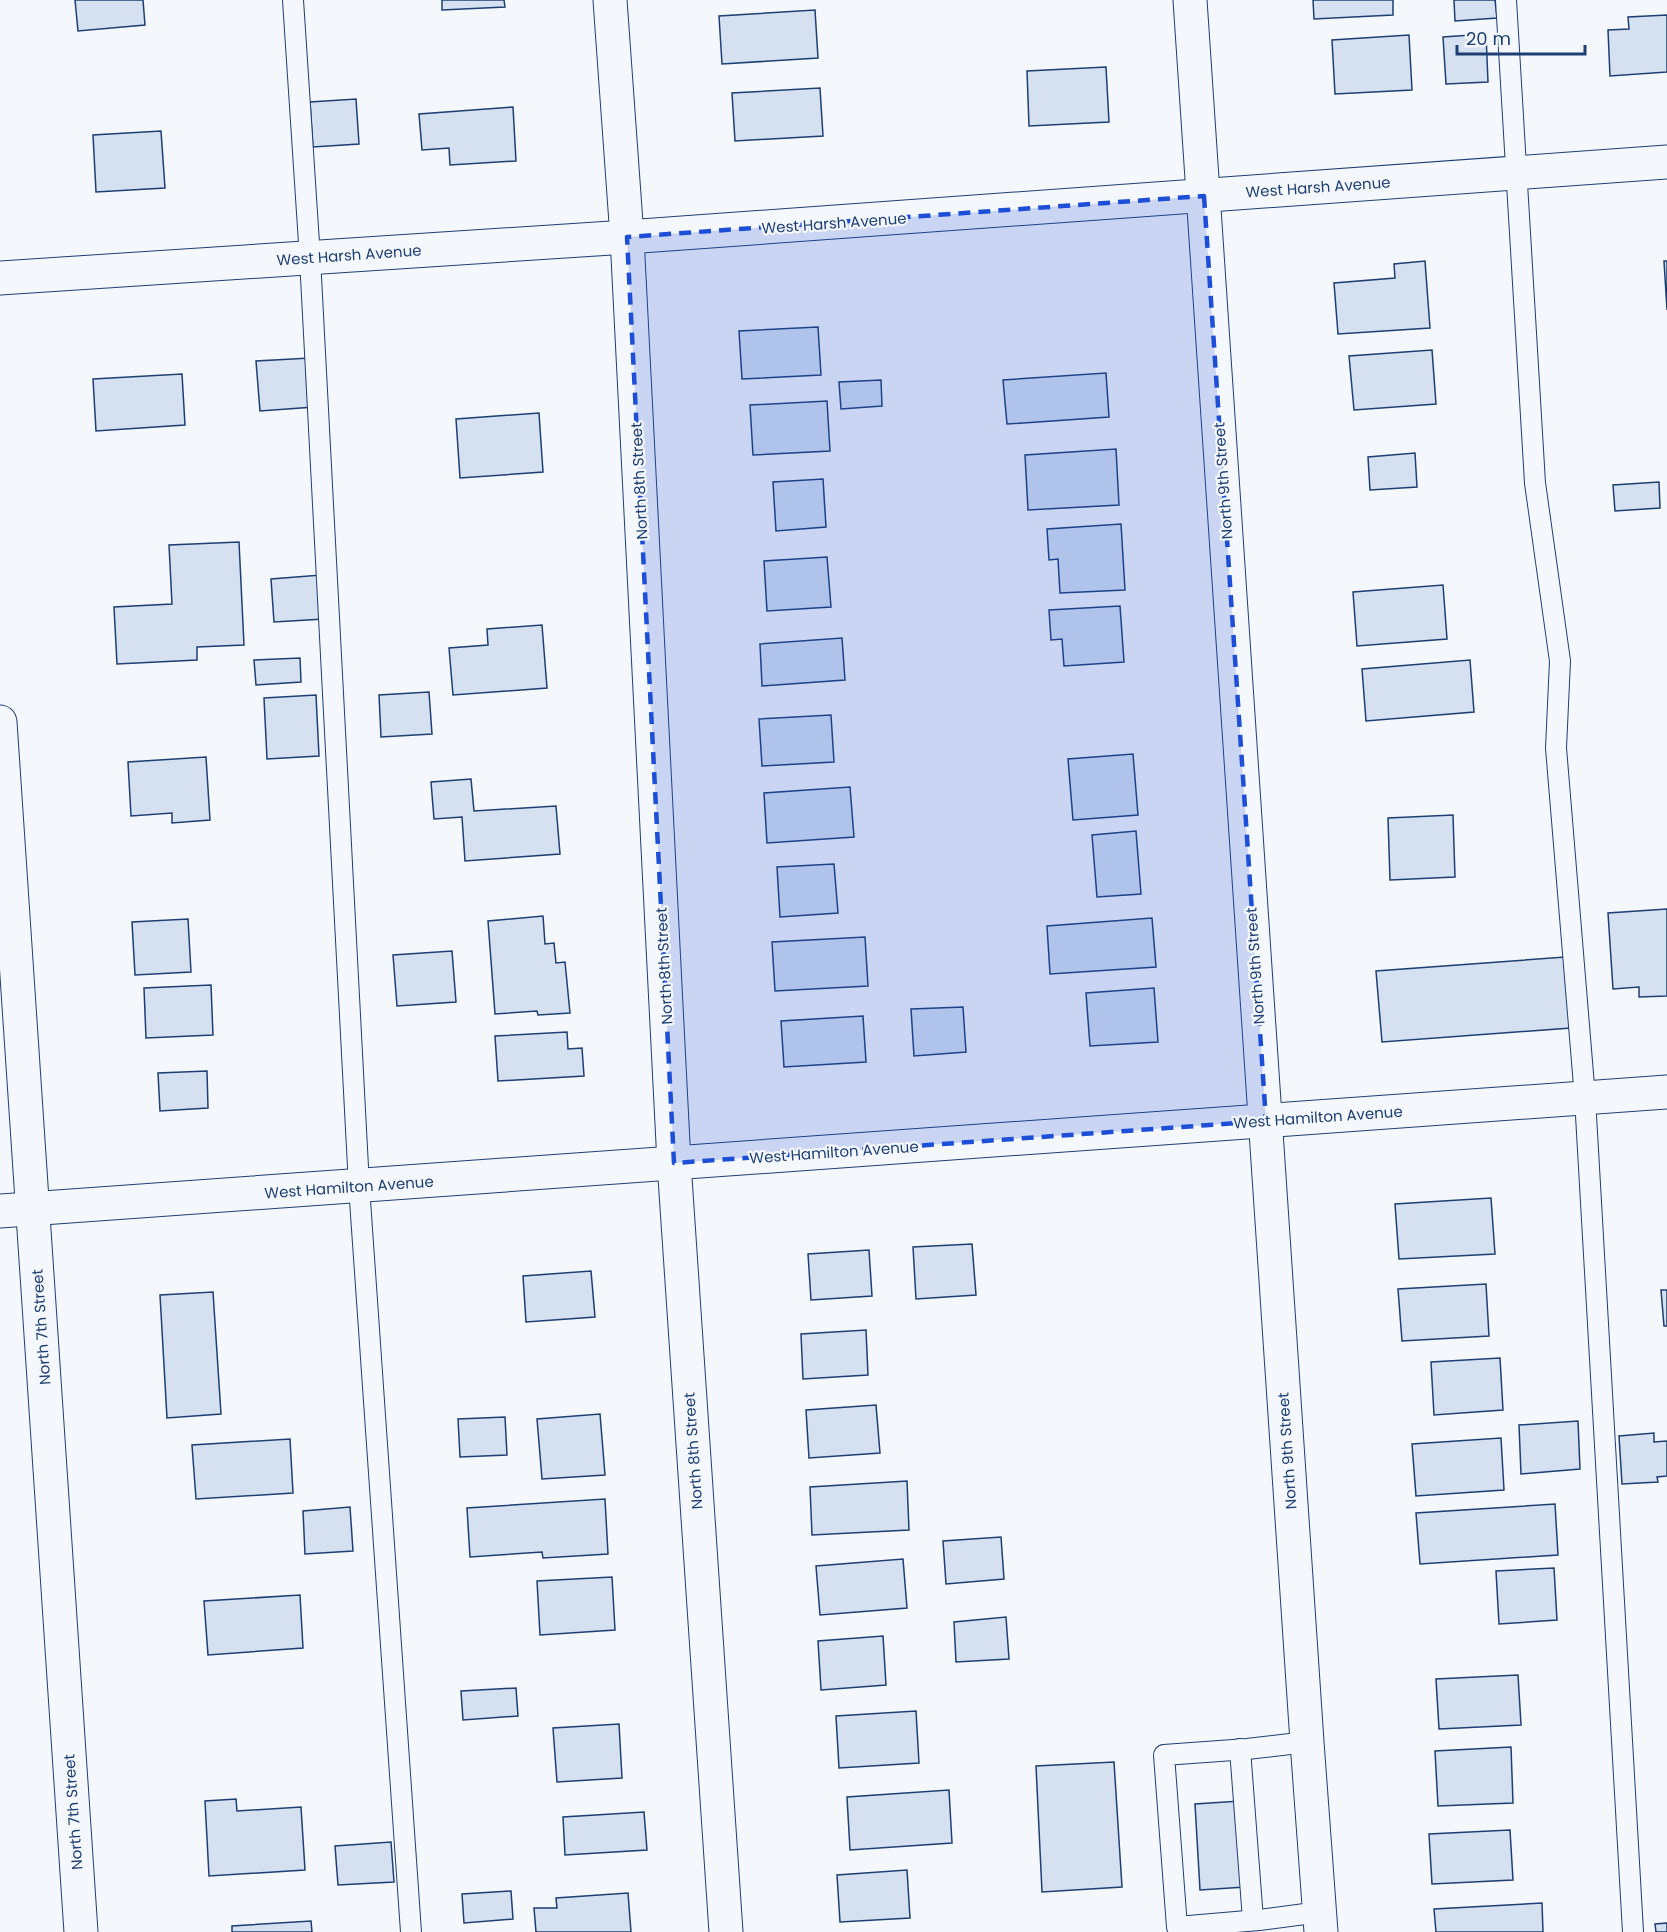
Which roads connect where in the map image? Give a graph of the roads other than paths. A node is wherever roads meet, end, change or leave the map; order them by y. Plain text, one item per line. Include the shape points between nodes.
1 (292, 0) edge
2 (610, 0) edge
3 (1190, 0) edge
4 (1506, 0) edge
5 (1667, 162) edge
6 (1516, 173) junction
7 (1204, 196) junction
8 (627, 237) junction
9 (310, 258) junction
10 (0, 278) edge
11 (0, 722) edge
12 (1667, 1092) edge
13 (1586, 1098) junction
14 (1266, 1121) junction
15 (674, 1163) junction
16 (359, 1186) junction
17 (33, 1209) junction
18 (0, 1211) edge
19 (1307, 1742) junction
20 (1240, 1749) junction
21 (1253, 1920) junction
22 (1321, 1922) edge
23 (1202, 1928) edge
24 (1173, 1929) edge
25 (81, 1932) edge
26 (411, 1932) edge
27 (726, 1932) edge
28 (1633, 1932) edge

1 - 9 lane
2 - 8 street, North 8th Street
3 - 7 street, North 9th Street
4 - 6 lane
5 - 6 street, West Harsh Avenue
6 - 7 street, West Harsh Avenue
6 - 13 lane via 1535,483 1560,661 1556,748
7 - 8 street, West Harsh Avenue
7 - 14 street, North 9th Street
8 - 9 street, West Harsh Avenue
8 - 15 street, North 8th Street
9 - 10 street, West Harsh Avenue
9 - 16 lane
11 - 17 street, North 7th Street
12 - 13 street, West Hamilton Avenue
13 - 14 street, West Hamilton Avenue
13 - 28 lane
14 - 15 street, West Hamilton Avenue
14 - 19 street, North 9th Street
15 - 16 street, West Hamilton Avenue
15 - 27 street, North 8th Street
16 - 17 street, West Hamilton Avenue
16 - 26 lane
17 - 18 street, West Hamilton Avenue
17 - 25 street, North 7th Street
19 - 20 lane
19 - 22 street, North 9th Street
20 - 21 lane
20 - 24 lane via 1164,1755
21 - 22 lane
21 - 23 lane
23 - 24 lane

